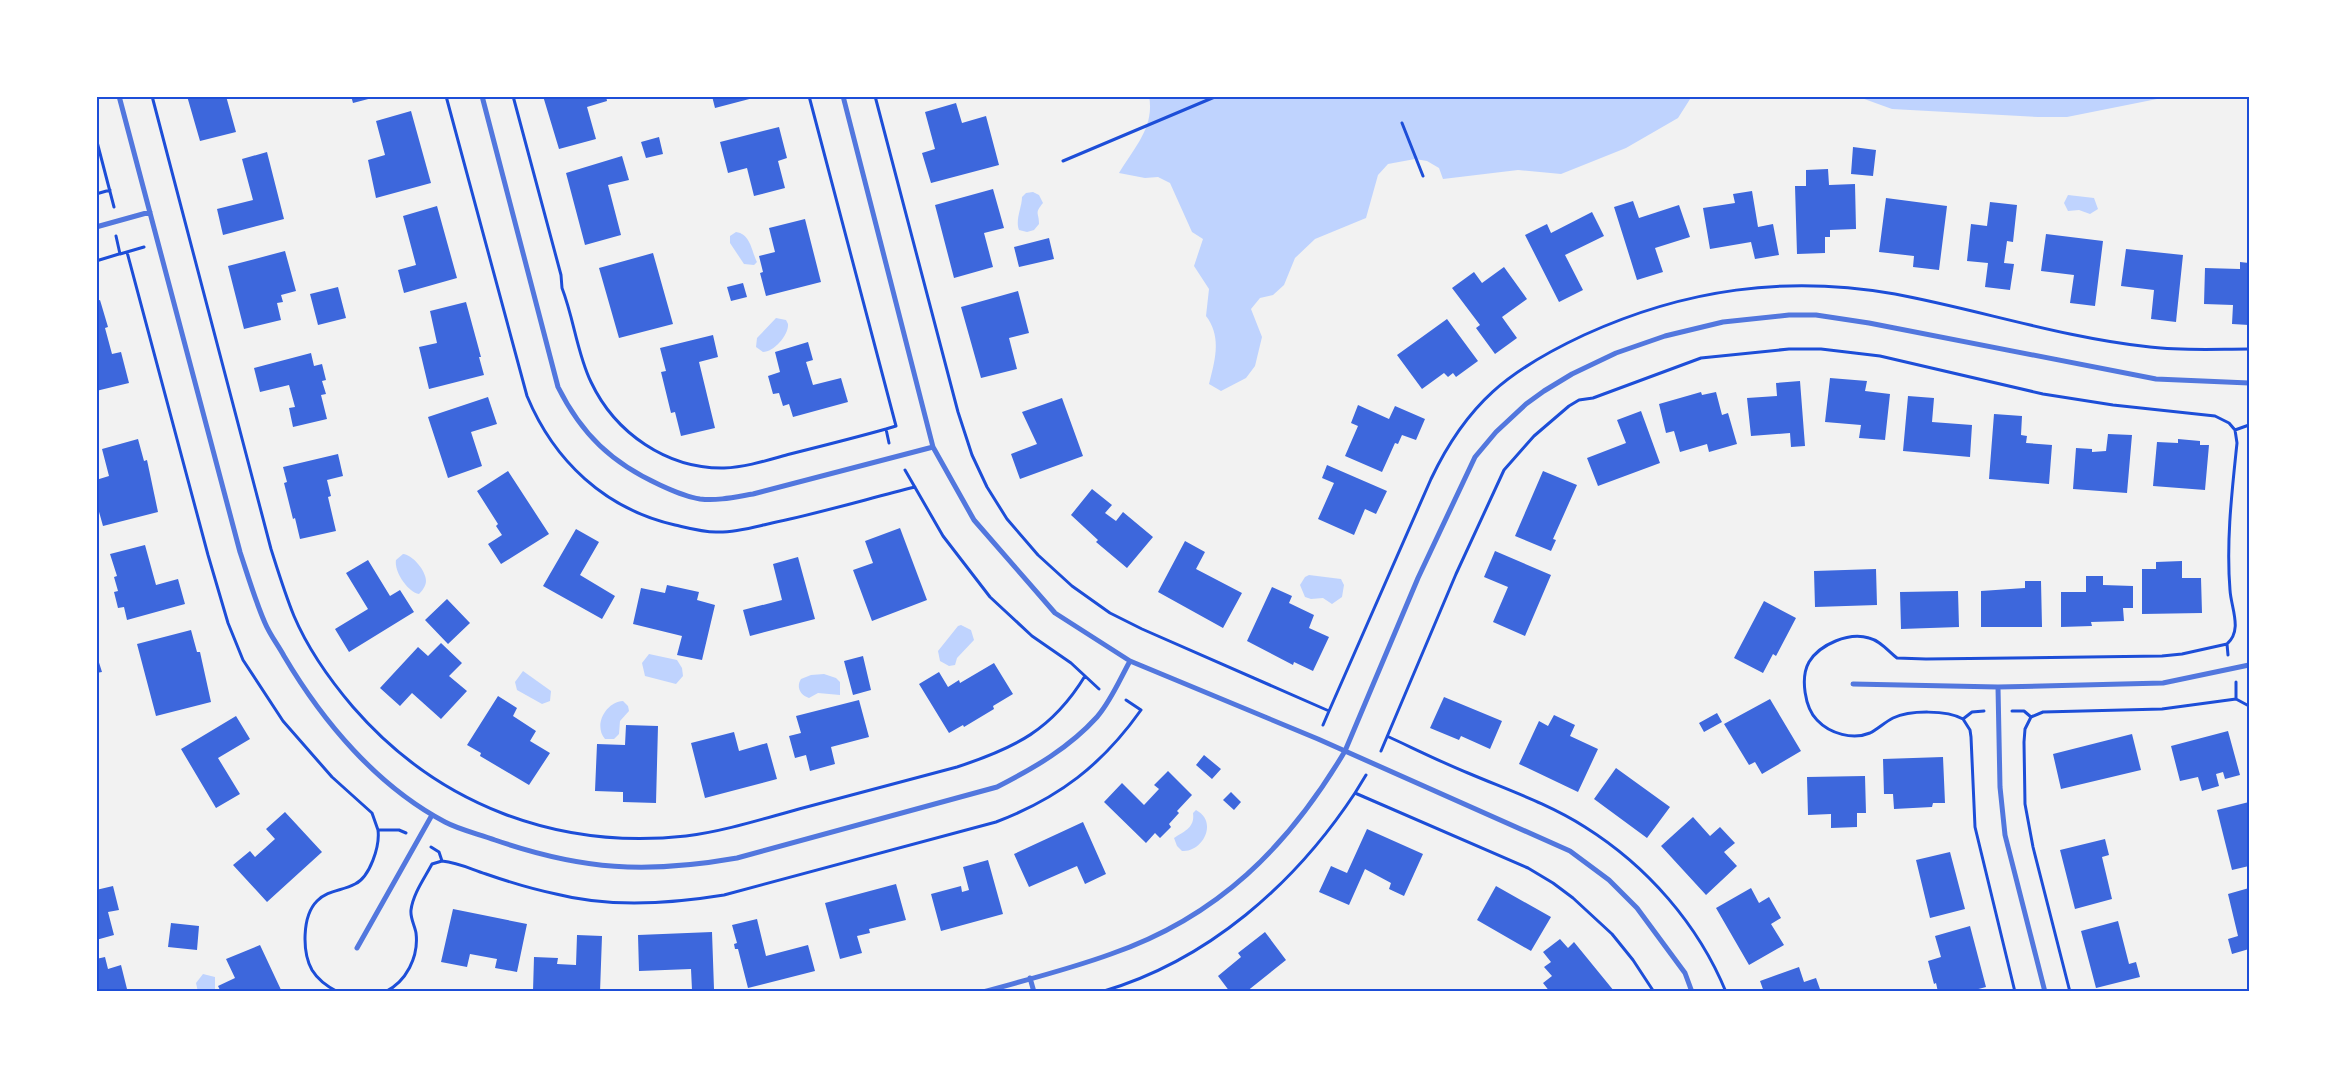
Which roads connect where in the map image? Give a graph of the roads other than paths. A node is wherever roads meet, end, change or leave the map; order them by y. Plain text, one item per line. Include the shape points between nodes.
1 (119, 96) edge
2 (482, 96) edge
3 (843, 96) edge
4 (150, 212) junction
5 (96, 227) edge
6 (2249, 383) edge
7 (933, 447) junction
8 (1130, 661) junction
9 (2249, 665) edge
10 (1852, 684) dead end
11 (1998, 687) junction
12 (1345, 751) junction
13 (432, 814) junction
14 (357, 948) dead end
15 (1030, 978) junction
16 (983, 992) edge
17 (1034, 992) edge
18 (1692, 992) edge
19 (2045, 992) edge

1 - 4 street
2 - 7 street via 558,387 570,410 599,447 636,474 683,496 724,499
3 - 7 street
4 - 5 street
4 - 13 street via 240,552 266,625 306,693 345,741 399,793
6 - 12 street via 2156,379 1869,322 1816,315 1723,322 1665,336 1616,353 1572,374 1526,404 1475,457 1422,570
7 - 8 street via 974,520 1018,572 1055,612
8 - 12 street
8 - 13 street via 1098,716 1067,745 1034,768 997,787 737,858 655,869 603,866 537,854 447,823
9 - 11 street via 2163,683
10 - 11 street
11 - 19 street via 2000,787 2005,835
12 - 15 street via 1287,836 1228,892 1158,935 1112,954
12 - 18 street via 1570,851 1609,880 1637,908 1685,973
13 - 14 street
15 - 16 street
15 - 17 street

